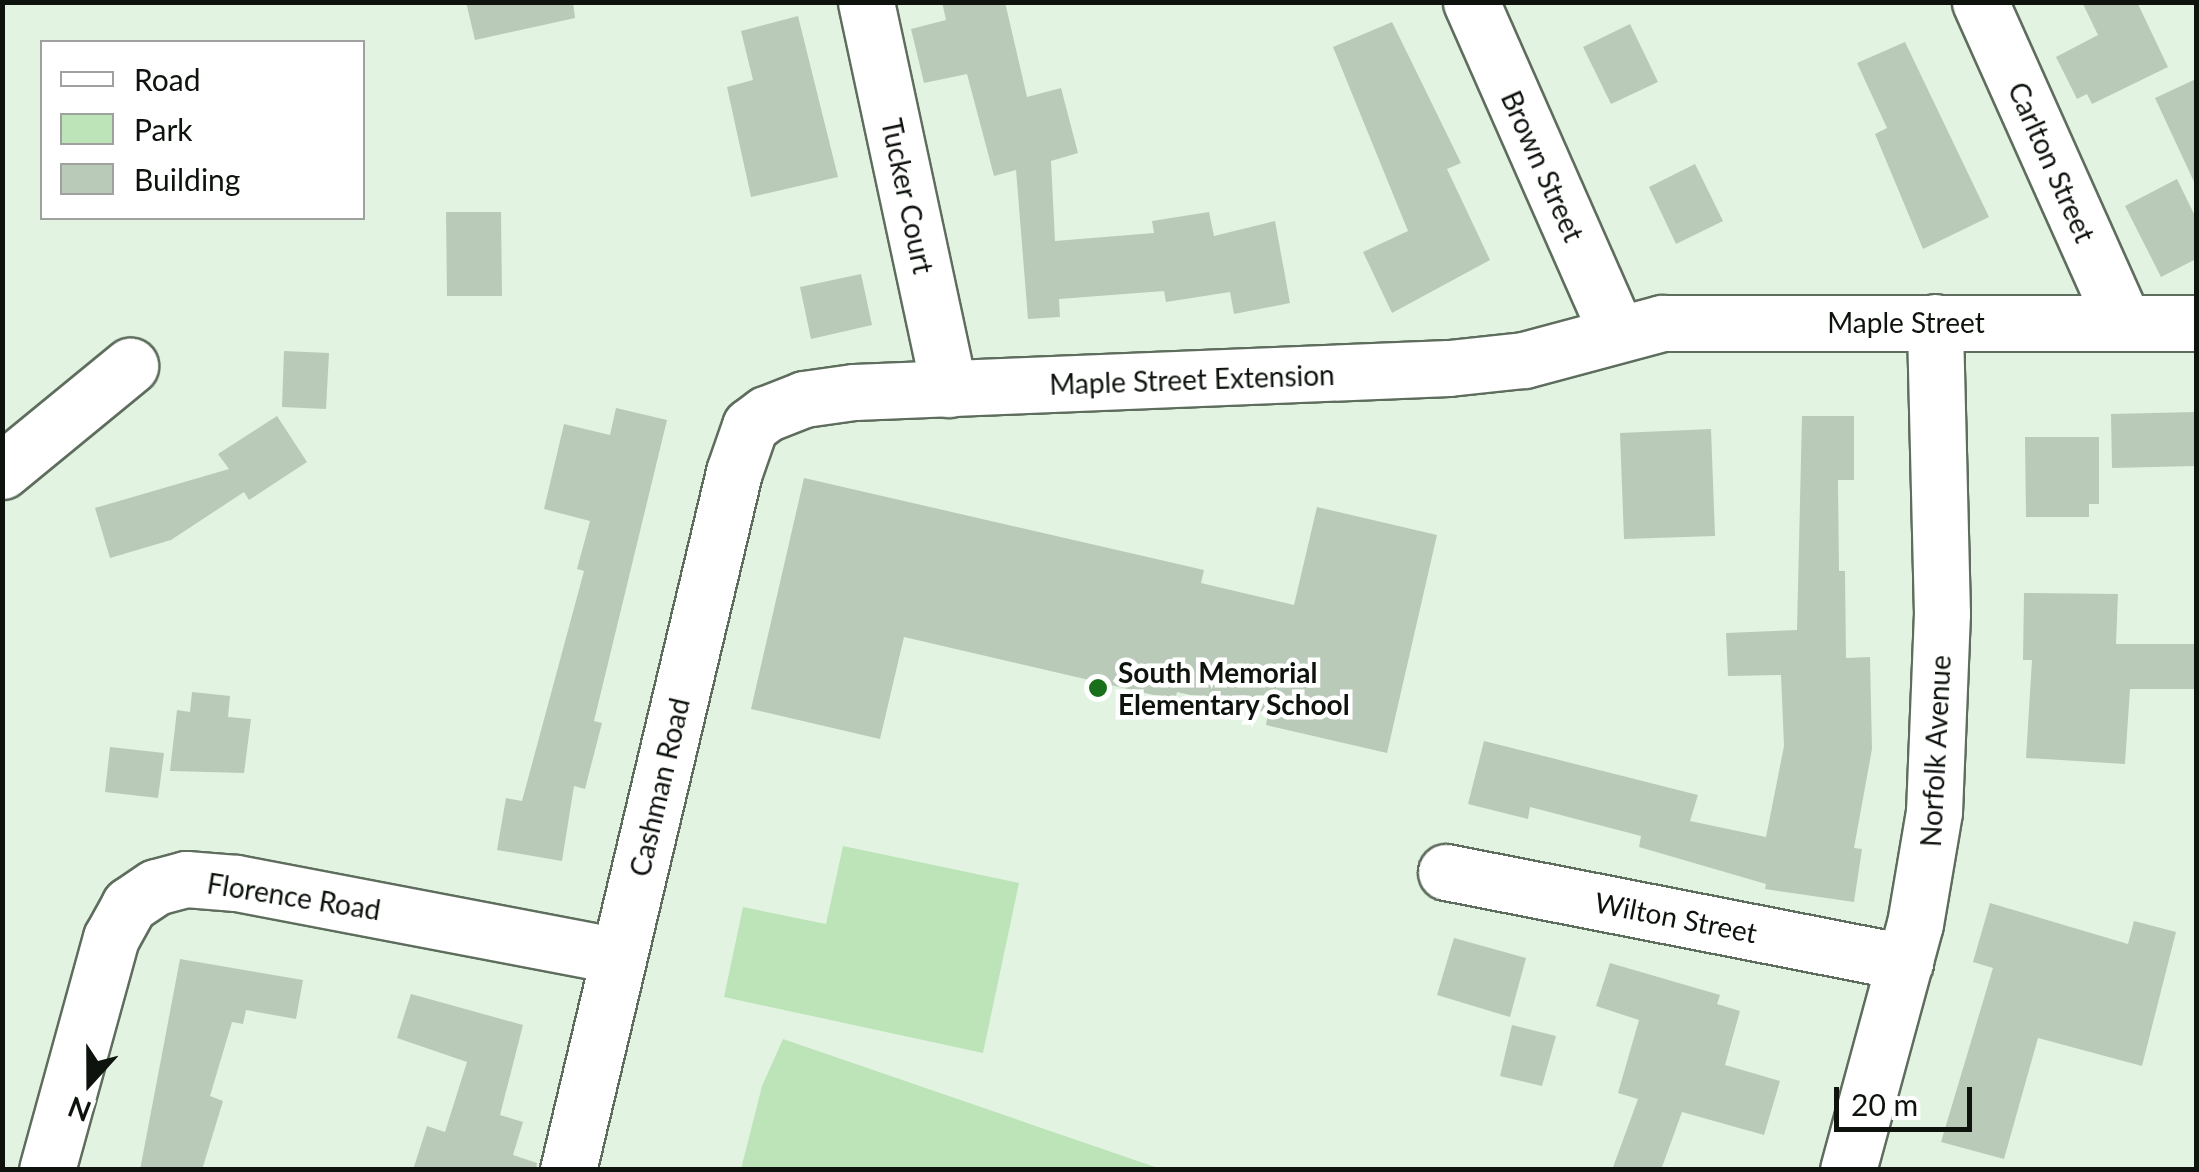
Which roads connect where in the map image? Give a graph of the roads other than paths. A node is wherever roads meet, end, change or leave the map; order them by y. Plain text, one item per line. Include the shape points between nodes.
1 (866, 2) edge
2 (1471, 2) edge
3 (1980, 2) edge
4 (1935, 322) junction
5 (2123, 322) junction
6 (2196, 323) edge
7 (1616, 330) junction
8 (130, 366) dead end
9 (949, 389) junction
10 (766, 414) joint
11 (2, 471) edge
12 (1446, 872) dead end
13 (618, 956) junction
14 (1905, 962) junction
15 (47, 1170) edge
16 (568, 1170) edge
17 (1848, 1170) edge

1 - 9 street, Tucker Court
2 - 7 street, Brown Street
3 - 5 street, Carlton Street
4 - 5 street, Maple Street
4 - 7 street, Maple Street via 1662,323
4 - 14 street, Norfolk Avenue via 1940,689 1929,860
5 - 6 street, Maple Street
7 - 9 street, Maple Street Extension via 1524,360 1449,368
8 - 11 street
9 - 10 street, Maple Street Extension via 854,392 804,399
10 - 13 street, Cashman Road via 750,426 734,472
12 - 14 street, Wilton Street
13 - 15 street, Florence Road via 236,883 186,879 156,887 129,905 111,938
13 - 16 street, Cashman Road
14 - 17 street, Norfolk Avenue

